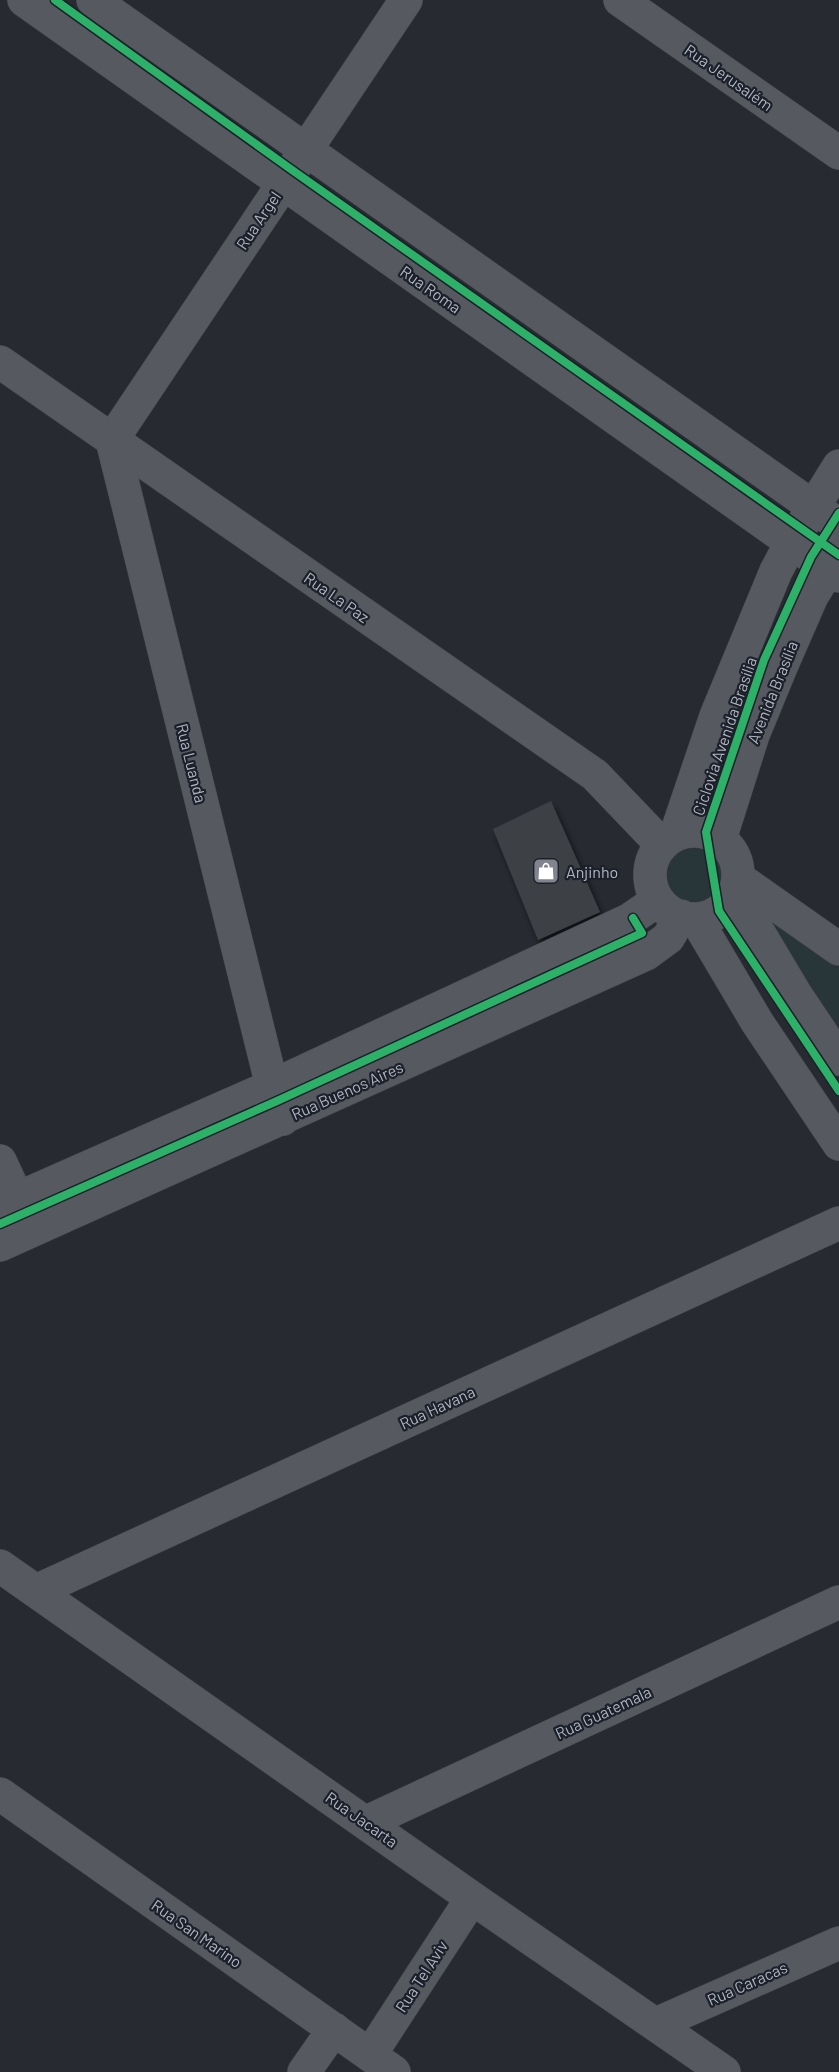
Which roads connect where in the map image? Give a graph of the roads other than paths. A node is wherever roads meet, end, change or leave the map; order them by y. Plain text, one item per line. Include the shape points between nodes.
1 (24, 0) edge
2 (93, 0) edge
3 (406, 0) edge
4 (620, 0) edge
5 (305, 149) junction
6 (839, 153) edge
7 (282, 184) junction
8 (0, 362) edge
9 (112, 440) junction
10 (839, 466) edge
11 (826, 516) edge
12 (791, 543) junction
13 (835, 566) edge
14 (720, 839) junction
15 (669, 840) junction
16 (737, 885) junction
17 (679, 912) junction
18 (839, 949) edge
19 (839, 1059) edge
20 (272, 1086) junction
21 (283, 1119) junction
22 (839, 1144) edge
23 (0, 1161) edge
24 (9, 1202) edge
25 (839, 1223) edge
26 (32, 1230) junction
27 (0, 1245) edge
28 (0, 1566) edge
29 (36, 1591) junction
30 (839, 1602) edge
31 (0, 1794) edge
32 (367, 1822) junction
33 (472, 1898) junction
34 (839, 1943) edge
35 (656, 2024) junction
36 (334, 2029) junction
37 (382, 2063) edge
38 (304, 2072) edge
39 (724, 2072) edge

1 - 7 street, Rua Roma
2 - 5 street
3 - 5 street, Rua Argel
4 - 6 street, Rua Jerusalém
5 - 7 street, Rua Argel
5 - 11 street
7 - 9 street, Rua Argel
7 - 12 street, Rua Roma
8 - 9 street, Rua La Paz
9 - 15 street, Rua La Paz via 595,775
9 - 20 street, Rua Luanda
10 - 11 street
11 - 12 street
12 - 13 street, Rua Roma
12 - 15 street via 716,716
13 - 14 street, Avenida Brasília via 812,596 753,735
14 - 15 street via 706,832 690,831
14 - 16 street via 737,863
15 - 17 street via 654,857 651,887
16 - 17 street via 729,903 708,917
16 - 18 street
16 - 19 street via 796,995
17 - 20 street, Rua Buenos Aires via 629,920
17 - 21 street, Rua Buenos Aires via 668,938 646,954
17 - 22 street
20 - 21 street, Rua Luanda
20 - 24 street, Rua Buenos Aires
21 - 26 street, Rua Buenos Aires
23 - 24 street
24 - 26 street
25 - 29 street, Rua Havana
26 - 27 street, Rua Buenos Aires
28 - 29 street, Rua Jacarta
29 - 32 street, Rua Jacarta
30 - 32 street, Rua Guatemala
31 - 36 street, Rua San Marino
32 - 33 street, Rua Jacarta
33 - 35 street, Rua Jacarta
33 - 37 street, Rua Tel Aviv
34 - 35 street, Rua Caracas
35 - 39 street, Rua Jacarta
36 - 37 street, Rua San Marino
36 - 38 street

